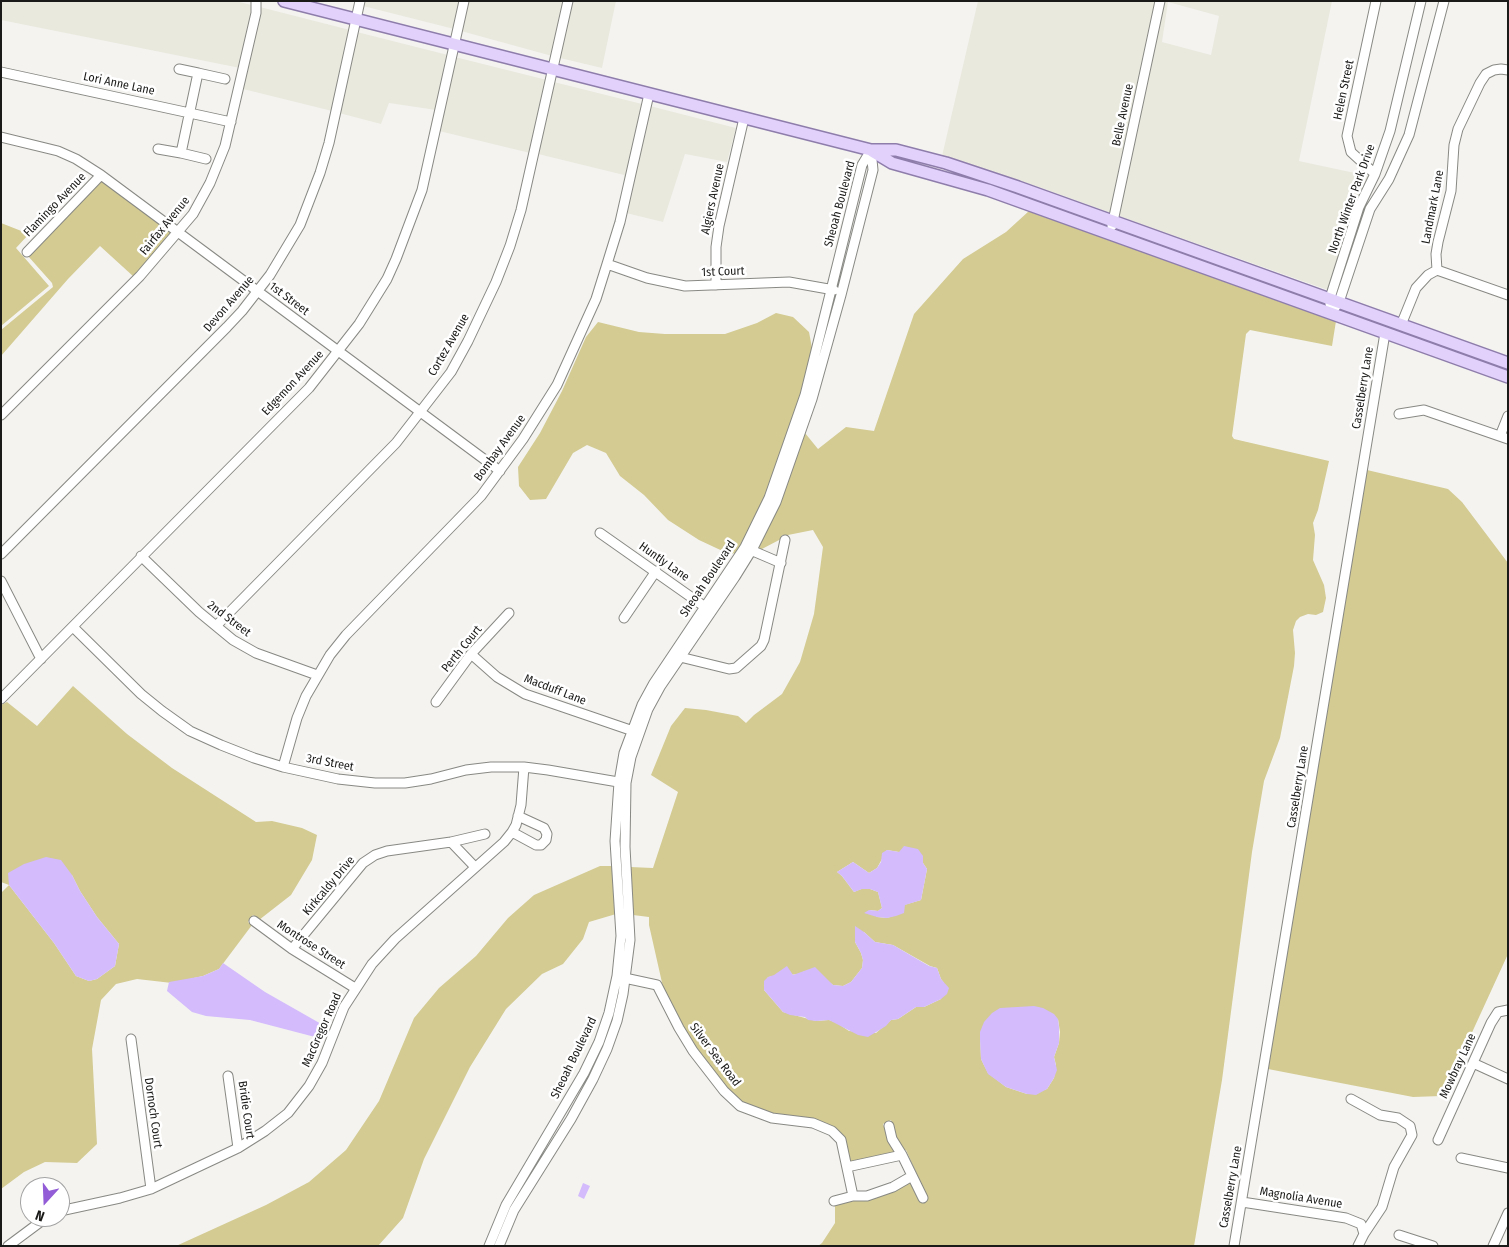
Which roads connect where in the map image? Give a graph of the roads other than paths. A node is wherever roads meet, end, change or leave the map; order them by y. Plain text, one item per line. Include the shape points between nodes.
1 (256, 1) edge
2 (284, 1) edge
3 (360, 1) edge
4 (464, 1) edge
5 (568, 1) edge
6 (1160, 1) edge
7 (1376, 1) edge
8 (1421, 1) edge
9 (1444, 1) edge
10 (356, 19) junction
11 (454, 44) junction
12 (179, 68) dead end
13 (553, 70) junction
14 (1508, 70) edge
15 (1, 72) edge
16 (198, 73) junction
17 (225, 79) dead end
18 (649, 94) junction
19 (189, 113) junction
20 (744, 118) junction
21 (231, 122) junction
22 (1, 137) edge
23 (158, 149) dead end
24 (871, 150) junction
25 (180, 153) junction
26 (206, 159) dead end
27 (1375, 174) junction
28 (101, 175) junction
29 (1114, 221) junction
30 (179, 232) junction
31 (1110, 234) junction
32 (1179, 245) junction
33 (1148, 248) junction
34 (26, 252) dead end
35 (607, 264) junction
36 (1437, 270) junction
37 (716, 285) junction
38 (830, 289) junction
39 (258, 292) junction
40 (842, 292) junction
41 (1507, 292) edge
42 (1335, 300) junction
43 (1331, 313) junction
44 (1401, 325) junction
45 (1385, 333) junction
46 (339, 352) junction
47 (1508, 363) edge
48 (1506, 376) edge
49 (421, 412) junction
50 (1399, 414) dead end
51 (1, 415) edge
52 (1508, 416) edge
53 (1504, 438) edge
54 (500, 471) junction
55 (600, 533) dead end
56 (785, 540) dead end
57 (748, 549) junction
58 (1, 554) edge
59 (141, 556) junction
60 (781, 562) junction
61 (656, 571) junction
62 (1, 581) edge
63 (708, 609) junction
64 (509, 613) dead end
65 (624, 618) dead end
66 (216, 626) junction
67 (73, 627) junction
68 (471, 654) junction
69 (680, 656) junction
70 (41, 659) junction
71 (317, 675) junction
72 (1, 699) edge
73 (436, 702) dead end
74 (635, 732) junction
75 (283, 767) junction
76 (524, 767) junction
77 (623, 783) junction
78 (518, 816) junction
79 (512, 832) junction
80 (484, 834) dead end
81 (451, 842) junction
82 (475, 867) junction
83 (254, 921) dead end
84 (292, 949) junction
85 (622, 977) junction
86 (355, 988) junction
87 (1508, 1010) edge
88 (131, 1039) dead end
89 (1473, 1063) junction
90 (228, 1076) dead end
91 (1508, 1079) edge
92 (1351, 1099) dead end
93 (888, 1126) dead end
94 (1438, 1140) dead end
95 (238, 1148) junction
96 (902, 1154) junction
97 (1461, 1158) dead end
98 (846, 1167) junction
99 (1508, 1168) edge
100 (912, 1176) junction
101 (151, 1190) junction
102 (853, 1196) junction
103 (923, 1198) dead end
104 (834, 1201) dead end
105 (1242, 1202) junction
106 (70, 1209) edge
107 (1508, 1213) edge
108 (34, 1227) edge
109 (1364, 1234) junction
110 (1399, 1236) dead end
111 (8, 1246) edge
112 (489, 1246) edge
113 (499, 1246) edge
114 (1234, 1246) edge
115 (1358, 1246) edge
116 (1433, 1246) edge
117 (1493, 1246) edge

1 - 21 street, Fairfax Avenue
2 - 10 main road
3 - 10 street, Devon Avenue
4 - 11 street, Edgemon Avenue
5 - 13 street, Cortez Avenue
6 - 29 street, Belle Avenue
7 - 27 street, Helen Street via 1347,136 1352,152
8 - 27 street, North Winter Park Drive via 1390,131
9 - 42 street, North Winter Park Drive via 1410,135 1370,209
10 - 11 main road
10 - 39 street, Devon Avenue via 329,143 310,200 286,252
11 - 13 main road
11 - 46 street, Edgemon Avenue via 422,190 404,239 376,298
12 - 16 street
13 - 18 main road
13 - 49 street, Cortez Avenue via 510,246 484,310 451,372
14 - 36 street, Landmark Lane via 1494,70 1486,74 1458,130 1451,191 1437,248
15 - 19 street, Lori Anne Lane
16 - 17 street
16 - 19 street
18 - 20 main road
18 - 35 street, Bombay Avenue via 620,222
19 - 21 street, Lori Anne Lane
19 - 25 street
20 - 24 main road
20 - 37 street, Algiers Avenue via 719,226
21 - 30 street, Fairfax Avenue via 210,183
22 - 28 street, 1st Street via 58,151
23 - 25 street
24 - 29 main road via 896,150 970,170
24 - 31 main road via 892,163 988,190
24 - 38 street, Sheoah Boulevard via 862,165
24 - 40 street, Sheoah Boulevard via 873,170
25 - 26 street
27 - 42 street, North Winter Park Drive via 1359,207
28 - 30 street, 1st Street
28 - 34 street, Flamingo Avenue
29 - 31 street, Belle Avenue
29 - 32 main road
30 - 39 street, 1st Street
30 - 51 street, Fairfax Avenue via 140,276
31 - 33 main road
32 - 33 main road
32 - 42 main road
33 - 43 main road
35 - 37 street, 1st Court via 685,286
35 - 54 street, Bombay Avenue via 592,307 557,384
36 - 41 street
36 - 44 street via 1428,274 1416,288
37 - 38 street, 1st Court via 789,282
38 - 40 street, 1st Court
38 - 57 street, Sheoah Boulevard via 802,404
39 - 46 street, 1st Street
39 - 58 street, Devon Avenue
40 - 57 street, Sheoah Boulevard via 791,461 776,502
42 - 43 street, North Winter Park Drive
42 - 44 main road
43 - 45 main road
44 - 47 main road
45 - 48 main road
45 - 105 street, Casselberry Lane
46 - 49 street, 1st Street
46 - 59 street, Edgemon Avenue via 309,388
49 - 54 street, 1st Street
49 - 66 street, Cortez Avenue via 396,443
50 - 53 street via 1424,410
52 - 53 street
54 - 71 street, Bombay Avenue via 463,516 346,635
55 - 61 street, Huntly Lane
56 - 60 street
57 - 60 street
57 - 63 street, Sheoah Boulevard
59 - 66 street, 2nd Street
59 - 67 street, Edgemon Avenue
60 - 69 street via 764,640 740,666 729,669
61 - 63 street, Huntly Lane
61 - 65 street
62 - 70 street
63 - 69 street, Sheoah Boulevard
63 - 74 street, Sheoah Boulevard via 654,683 642,705
64 - 68 street, Perth Court
66 - 71 street, 2nd Street via 256,653
67 - 70 street, Edgemon Avenue
67 - 75 street, 3rd Street via 141,694 190,731
68 - 73 street, Perth Court
68 - 74 street, Macduff Lane via 497,677 525,694
69 - 74 street, Sheoah Boulevard
70 - 72 street, Edgemon Avenue
71 - 75 street, Bombay Avenue via 297,718
74 - 77 street, Sheoah Boulevard
75 - 76 street, 3rd Street via 338,779 376,783 432,780 491,767
76 - 77 street, 3rd Street
76 - 78 street, MacGregor Road
77 - 85 street, Sheoah Boulevard via 615,842
78 - 79 street, MacGregor Road
78 - 79 street via 544,828 546,840 536,845
79 - 82 street, MacGregor Road
80 - 81 street, Kirkcaldy Drive
81 - 82 street
81 - 84 street, Kirkcaldy Drive via 375,854 363,863
82 - 86 street, MacGregor Road via 395,939
83 - 84 street, Montrose Street
84 - 86 street, Montrose Street
85 - 98 street, Silver Sea Road via 657,985 694,1051 724,1091 740,1106 772,1118 813,1123 832,1131 841,1140
85 - 112 street, Sheoah Boulevard via 599,1042 562,1113 506,1205
85 - 113 street, Sheoah Boulevard via 617,1021 593,1079 514,1210
86 - 95 street, MacGregor Road via 309,1086 288,1113
87 - 89 street, Mowbray Lane via 1498,1012
88 - 101 street, Dornoch Court
89 - 91 street
89 - 94 street, Mowbray Lane
90 - 95 street, Bridie Court
92 - 109 street via 1380,1114 1398,1118 1410,1126 1412,1135 1394,1167 1382,1207
93 - 96 street
95 - 101 street, MacGregor Road
96 - 98 street
96 - 100 street
97 - 99 street
98 - 102 street, Silver Sea Road
100 - 102 street via 867,1196
100 - 103 street
101 - 106 street, MacGregor Road
102 - 104 street
105 - 109 street, Magnolia Avenue via 1346,1218 1362,1224
105 - 114 street, Casselberry Lane
107 - 117 street
108 - 111 street
109 - 115 street
110 - 116 street

